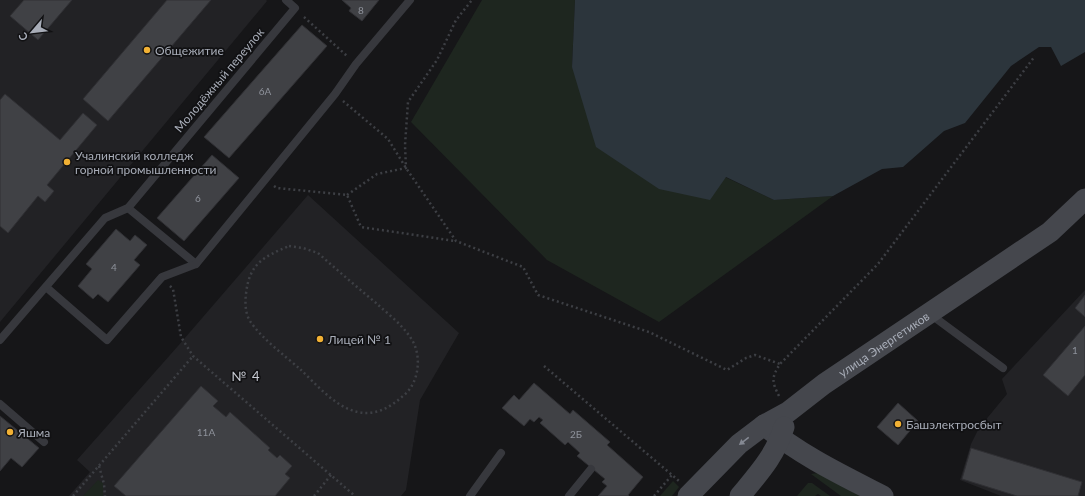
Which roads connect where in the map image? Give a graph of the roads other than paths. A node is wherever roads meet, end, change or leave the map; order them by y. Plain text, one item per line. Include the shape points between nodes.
1 (286, 0) edge
2 (410, 0) edge
3 (1085, 199) edge
4 (128, 208) junction
5 (196, 264) junction
6 (46, 287) junction
7 (929, 313) junction
8 (0, 340) edge
9 (1003, 368) dead end
10 (0, 404) edge
11 (788, 412) junction
12 (764, 425) junction
13 (780, 439) junction
14 (44, 442) dead end
15 (501, 453) dead end
16 (592, 469) dead end
17 (690, 494) edge
18 (470, 496) edge
19 (569, 496) edge
20 (740, 496) edge
21 (883, 496) edge

1 - 4 lane, Молодёжный переулок via 295,8
2 - 5 lane
3 - 7 main road, улица Энергетиков via 1050,232
4 - 5 lane
4 - 6 lane, Молодёжный переулок via 105,218
5 - 6 lane via 162,277 107,340
6 - 8 lane, Молодёжный переулок
7 - 9 lane
7 - 11 main road, улица Энергетиков via 824,384
10 - 14 lane
11 - 12 main road, улица Энергетиков
11 - 13 main road
12 - 13 main road
12 -> 17 main road, улица Энергетиков via 739,444
13 - 20 main road via 766,465
13 - 21 main road
15 - 18 lane
16 - 19 lane

